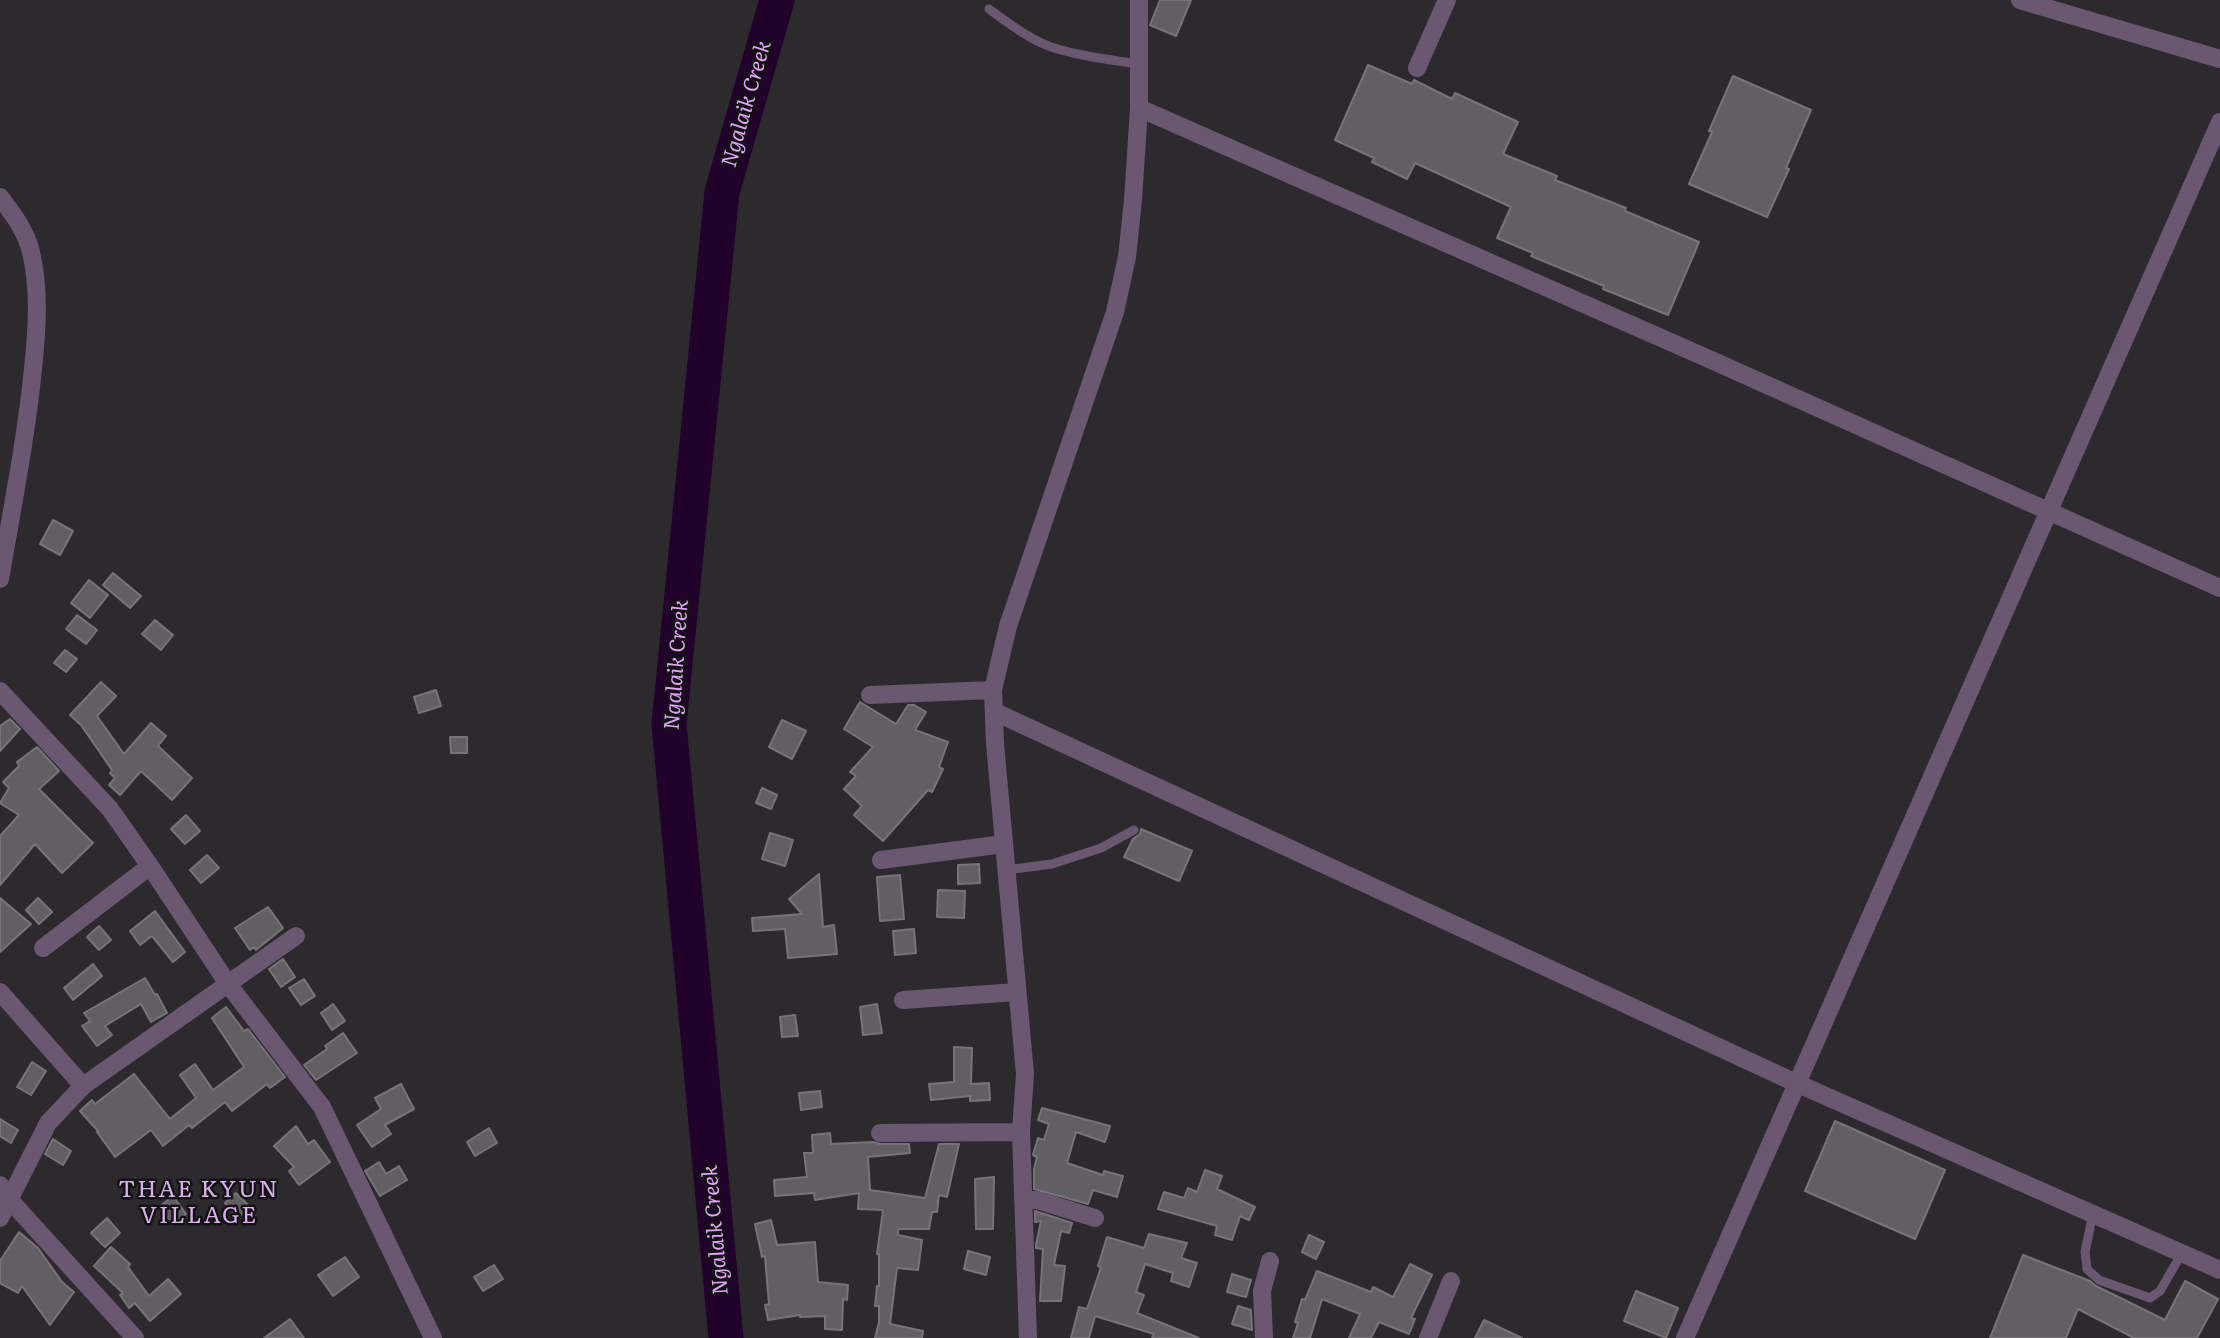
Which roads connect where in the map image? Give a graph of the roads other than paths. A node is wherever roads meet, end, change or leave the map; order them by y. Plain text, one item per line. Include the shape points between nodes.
1 (1139, 0) edge
2 (1447, 0) edge
3 (2020, 0) edge
4 (2045, 4) edge
5 (989, 9) dead end
6 (2220, 59) edge
7 (1139, 64) junction
8 (1417, 68) dead end
9 (1139, 108) junction
10 (2220, 121) edge
11 (0, 197) edge
12 (2047, 512) junction
13 (0, 573) edge
14 (2220, 588) edge
15 (993, 690) junction
16 (0, 691) edge
17 (870, 695) dead end
18 (995, 712) junction
19 (1134, 830) dead end
20 (1003, 844) junction
21 (881, 860) dead end
22 (150, 866) junction
23 (1006, 870) junction
24 (296, 936) dead end
25 (43, 948) dead end
26 (228, 984) junction
27 (0, 992) edge
28 (1017, 992) junction
29 (903, 1000) dead end
30 (1796, 1083) junction
31 (83, 1086) junction
32 (1021, 1132) junction
33 (880, 1133) dead end
34 (4, 1191) edge
35 (1023, 1200) junction
36 (2093, 1213) junction
37 (0, 1218) edge
38 (1095, 1218) dead end
39 (2182, 1253) junction
40 (1270, 1261) dead end
41 (2220, 1270) edge
42 (1451, 1281) dead end
43 (135, 1338) edge
44 (433, 1338) edge
45 (1028, 1338) edge
46 (1264, 1338) edge
47 (1428, 1338) edge
48 (1685, 1338) edge

1 - 7 street
2 - 8 street
3 - 4 street
4 - 6 street
5 - 7 lane via 1049,46
7 - 9 street
9 - 12 street
9 - 15 street via 1127,257 1115,312 1008,626
10 - 12 street
11 - 13 street via 31,251 37,330 27,419
12 - 14 street
12 - 30 street
15 - 17 street
15 - 18 street
16 - 22 street via 110,809
18 - 20 street
18 - 30 street
19 - 23 lane via 1101,848 1052,864
20 - 21 street
20 - 23 street
22 - 25 street
22 - 26 street
23 - 28 street
24 - 26 street
26 - 31 street
26 - 44 street via 322,1107
27 - 31 street
28 - 29 street
28 - 32 street via 1025,1074
30 - 36 street
30 - 48 street
31 - 34 street via 48,1123
32 - 33 street
32 - 35 street
34 - 37 street
34 - 43 street
35 - 38 street
35 - 45 street
36 - 39 street
36 - 39 lane via 2085,1252 2087,1269 2099,1280 2143,1297 2155,1296
39 - 41 street
40 - 46 street via 1262,1291
42 - 47 street

